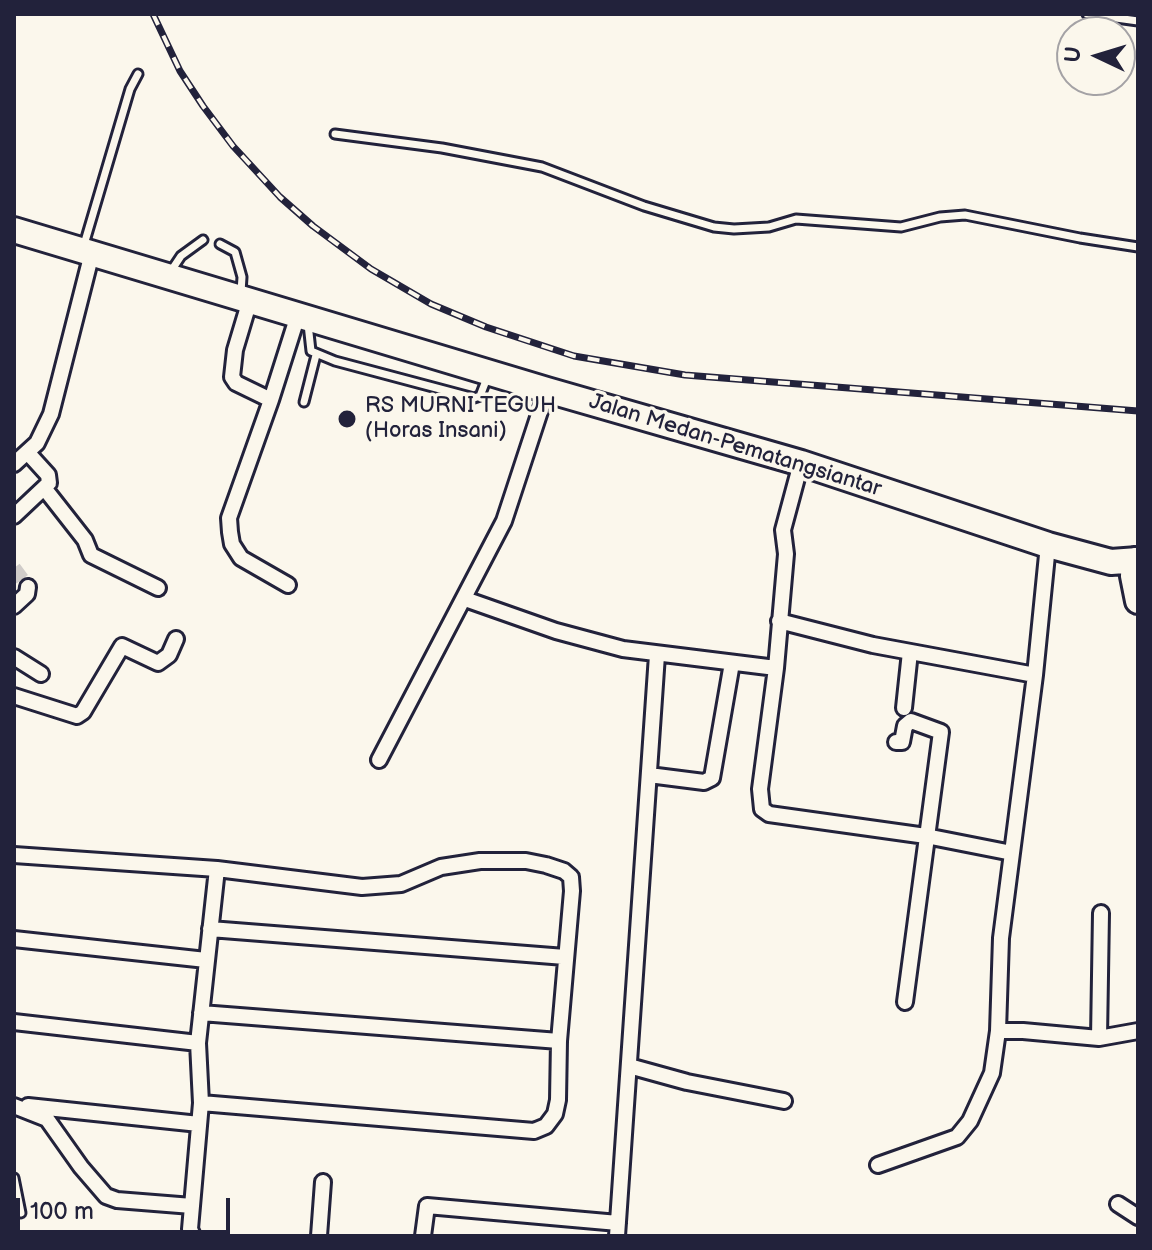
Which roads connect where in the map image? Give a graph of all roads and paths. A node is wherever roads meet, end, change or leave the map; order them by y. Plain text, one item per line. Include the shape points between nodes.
1 (1087, 14) edge
2 (1138, 21) edge
3 (138, 74) dead end
4 (335, 134) dead end
5 (14, 230) edge
6 (203, 240) dead end
7 (220, 244) dead end
8 (1138, 247) edge
9 (87, 251) junction
10 (167, 276) junction
11 (245, 299) junction
12 (303, 316) junction
13 (316, 355) junction
14 (489, 373) junction
15 (547, 390) junction
16 (271, 400) junction
17 (304, 402) dead end
18 (28, 453) junction
19 (801, 463) junction
20 (14, 464) edge
21 (45, 489) junction
22 (14, 516) edge
23 (1048, 545) junction
24 (1131, 567) edge
25 (288, 585) dead end
26 (28, 587) dead end
27 (158, 588) dead end
28 (465, 599) junction
29 (1138, 601) edge
30 (14, 606) edge
31 (779, 621) junction
32 (176, 639) dead end
33 (910, 652) junction
34 (657, 655) junction
35 (14, 657) edge
36 (732, 663) junction
37 (776, 668) junction
38 (41, 674) dead end
39 (1035, 675) junction
40 (14, 696) edge
41 (904, 708) dead end
42 (896, 742) dead end
43 (379, 760) dead end
44 (649, 775) junction
45 (926, 836) junction
46 (1012, 853) junction
47 (14, 855) edge
48 (217, 869) junction
49 (1101, 913) dead end
50 (210, 929) junction
51 (14, 939) edge
52 (565, 957) junction
53 (206, 960) junction
54 (905, 1002) dead end
55 (201, 1013) junction
56 (14, 1022) edge
57 (998, 1031) junction
58 (1138, 1031) edge
59 (1099, 1038) junction
60 (559, 1041) junction
61 (198, 1043) junction
62 (629, 1066) junction
63 (784, 1101) dead end
64 (201, 1103) junction
65 (14, 1105) edge
66 (199, 1124) junction
67 (878, 1165) dead end
68 (14, 1178) edge
69 (323, 1182) dead end
70 (1118, 1204) dead end
71 (192, 1206) junction
72 (21, 1213) dead end
73 (1138, 1217) edge
74 (618, 1230) edge
75 (193, 1236) edge
76 (319, 1236) edge
77 (423, 1236) edge

1 - 2 lane
3 - 9 lane
4 - 8 lane via 542,167 714,227 769,227 796,219 901,227 965,215
5 - 9 highway, Jalan Medan-Pematangsiantar
6 - 10 lane via 181,256
7 - 11 lane via 235,252
9 - 10 highway, Jalan Medan-Pematangsiantar
9 - 18 street via 51,414
10 - 11 highway, Jalan Medan-Pematangsiantar
11 - 12 highway, Jalan Medan-Pematangsiantar
11 - 16 street via 232,377
12 - 13 lane
12 - 14 highway, Jalan Medan-Pematangsiantar
12 - 16 street
13 - 14 lane via 474,398 483,391
13 - 17 lane
14 - 15 highway, Jalan Medan-Pematangsiantar
15 - 19 highway, Jalan Medan-Pematangsiantar
15 - 28 street via 504,521
16 - 25 street via 229,518 230,532 241,558
18 - 20 street
18 - 21 street via 48,475
19 - 23 highway, Jalan Medan-Pematangsiantar
19 - 31 street via 783,530 786,554
21 - 22 street
21 - 27 street via 91,555
23 - 24 highway, Jalan Medan-Pematangsiantar
23 - 39 street
24 - 29 highway
26 - 30 street
28 - 34 street via 556,631
28 - 43 street
31 - 33 street
31 - 37 street
32 - 40 street via 158,663 122,646 77,716
33 - 39 street
33 - 41 street
34 - 36 street
34 - 44 street
35 - 38 street
36 - 37 street
36 - 44 street via 712,778 704,782
37 - 45 street via 762,809
39 - 46 street
42 - 45 street via 902,742 911,721 941,732
44 - 62 street
45 - 46 street
45 - 54 street
46 - 57 street via 1001,938
47 - 48 street
48 - 50 street
48 - 52 street via 362,887 401,884 463,862 546,865 564,871 572,882
49 - 59 street
50 - 52 street
50 - 53 street
51 - 53 street
52 - 60 street
53 - 55 street
55 - 60 street
55 - 61 street
56 - 61 street
57 - 59 street
57 - 67 street via 992,1073 957,1137
58 - 59 street
60 - 64 street via 555,1114 534,1131
61 - 64 street
62 - 63 street
62 - 74 street
64 - 66 street
65 - 66 street
65 - 71 street via 47,1119 106,1196
66 - 71 street
68 - 72 lane
69 - 76 street
70 - 73 street
71 - 75 street
74 - 77 street via 427,1206

